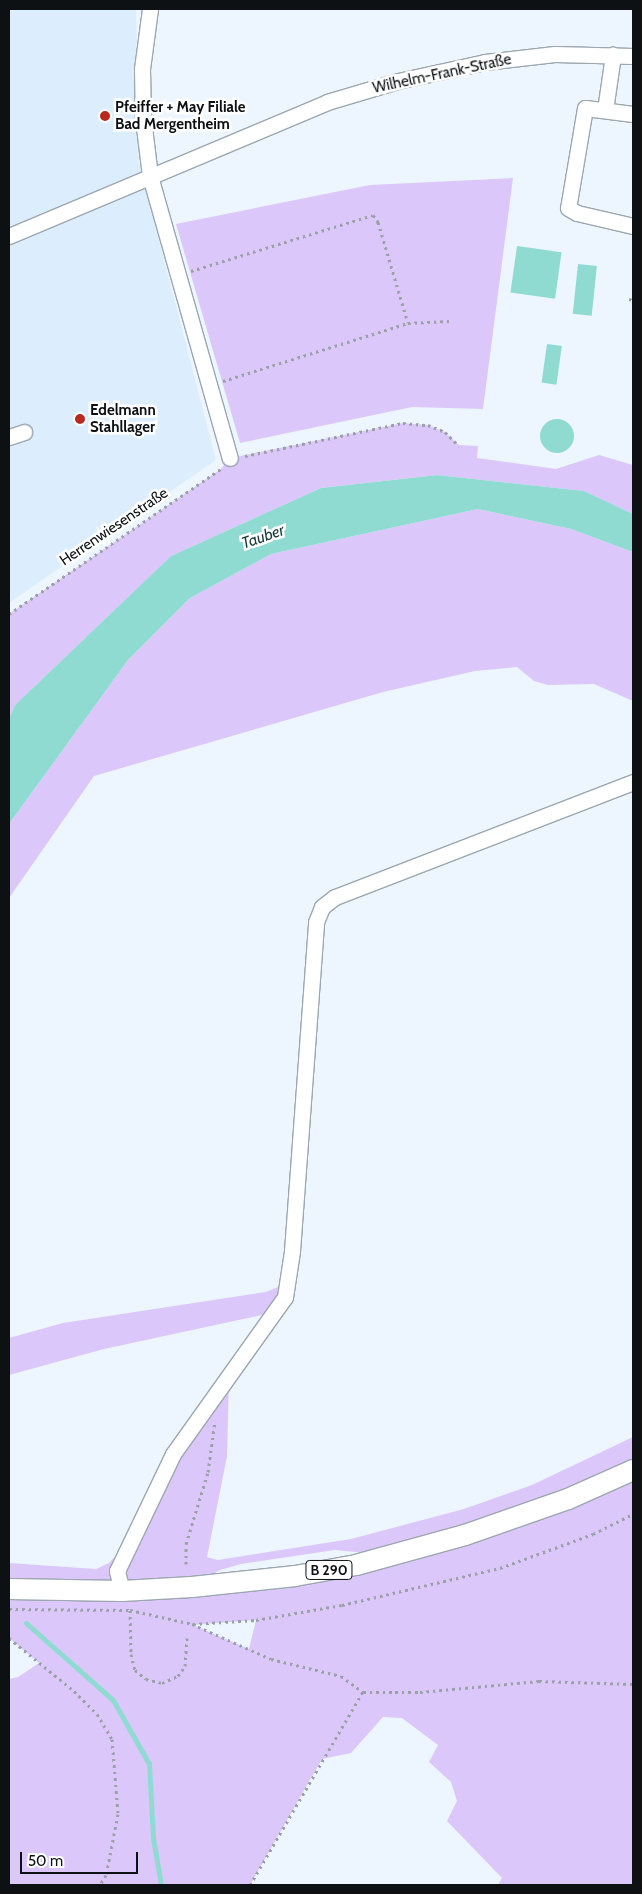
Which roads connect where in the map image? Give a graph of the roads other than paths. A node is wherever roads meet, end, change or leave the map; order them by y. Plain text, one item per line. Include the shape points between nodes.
1 (150, 9) edge
2 (613, 55) junction
3 (633, 56) edge
4 (605, 110) junction
5 (633, 114) edge
6 (150, 176) junction
7 (633, 226) edge
8 (9, 236) edge
9 (24, 432) dead end
10 (9, 438) edge
11 (230, 458) road end
12 (633, 782) edge
13 (633, 1470) edge
14 (9, 1589) edge
15 (122, 1591) junction

1 - 6 street via 142,69 143,118
2 - 3 street, Wilhelm-Frank-Straße
2 - 4 street
2 - 6 street, Wilhelm-Frank-Straße via 555,54 485,62 398,81 327,102
4 - 5 street
4 - 7 street via 586,108 568,208
6 - 8 street, Wilhelm-Frank-Straße
6 - 11 street
9 - 10 street
12 - 15 street via 335,897 322,908 316,922 292,1251 285,1297 173,1454 117,1571
13 - 15 main road, B 290 via 568,1499 466,1536 356,1565 295,1576
14 - 15 main road, B 290

